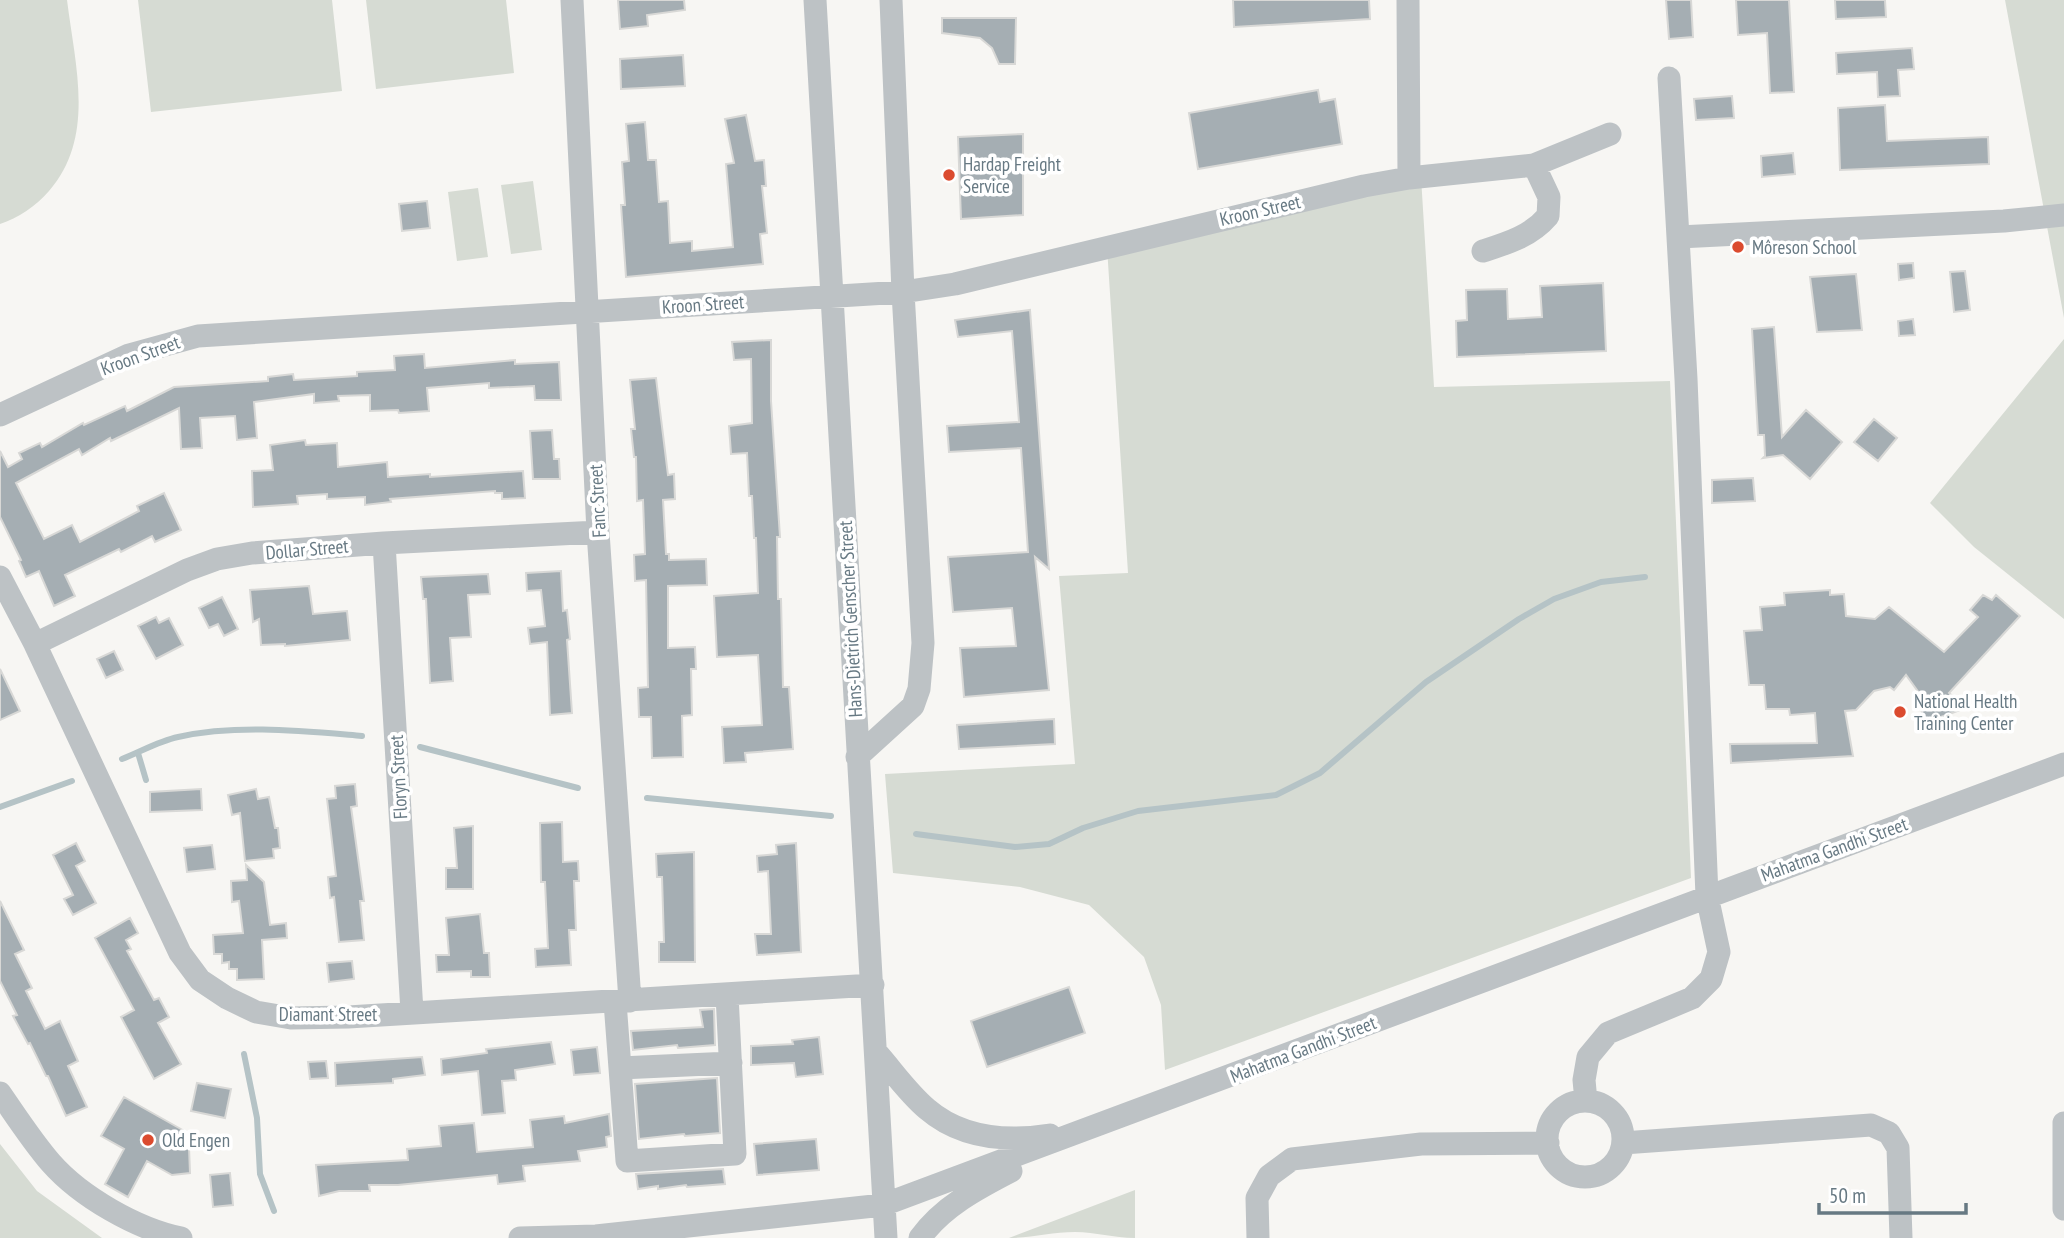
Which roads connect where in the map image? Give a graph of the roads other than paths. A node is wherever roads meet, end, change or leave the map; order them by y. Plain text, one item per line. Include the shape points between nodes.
1 (572, 0) edge
2 (815, 0) edge
3 (891, 0) edge
4 (1408, 0) edge
5 (1669, 78) dead end
6 (1610, 134) dead end
7 (1534, 165) junction
8 (1409, 178) junction
9 (2064, 215) edge
10 (1679, 237) junction
11 (1483, 251) dead end
12 (903, 292) junction
13 (832, 295) junction
14 (589, 311) junction
15 (0, 415) edge
16 (598, 532) junction
17 (384, 543) junction
18 (0, 577) edge
19 (35, 644) junction
20 (858, 757) junction
21 (2064, 764) edge
22 (1707, 896) junction
23 (873, 985) junction
24 (727, 995) junction
25 (623, 1002) junction
26 (412, 1012) junction
27 (876, 1052) junction
28 (731, 1063) junction
29 (620, 1068) junction
30 (0, 1093) edge
31 (1586, 1101) junction
32 (2064, 1123) edge
33 (1095, 1128) junction
34 (1548, 1143) junction
35 (1623, 1143) junction
36 (883, 1205) junction
37 (2064, 1209) edge
38 (596, 1237) edge
39 (181, 1238) edge
40 (520, 1238) edge
41 (886, 1238) edge
42 (920, 1238) edge
43 (1258, 1238) edge
44 (1901, 1238) edge

1 - 14 street, Fanc Street
2 - 13 street, Hans-Dietrich Genscher Street
3 - 12 street
4 - 8 street
5 - 10 street
6 - 7 street, Kroon Street
7 - 8 street, Kroon Street
7 - 11 street via 1549,197 1548,216 1532,232
8 - 12 street, Kroon Street via 955,284
9 - 10 street
10 - 22 street
12 - 13 street, Kroon Street
12 - 20 street via 923,643 919,689 913,706
13 - 14 street, Kroon Street
13 - 20 street, Hans-Dietrich Genscher Street
14 - 15 street, Kroon Street via 198,335 129,355
14 - 16 street, Fanc Street
16 - 17 street, Dollar Street
16 - 25 street, Fanc Street
17 - 19 street, Dollar Street via 217,559
17 - 26 street, Floryn Street
18 - 19 street, Diamant Street
19 - 26 street, Diamant Street via 180,953 200,980 256,1012 291,1018
20 - 23 street, Hans-Dietrich Genscher Street
21 - 22 street, Mahatma Gandhi Street
22 - 31 street via 1719,952 1711,979 1692,998 1608,1032 1588,1057
22 - 33 street, Mahatma Gandhi Street
23 - 24 street, Diamant Street
23 - 27 street, Hans-Dietrich Genscher Street
24 - 25 street, Diamant Street
24 - 28 street
25 - 26 street, Diamant Street
25 - 29 street, Fanc Street
27 - 33 street via 927,1109 970,1134 995,1139
27 - 36 street, Hans-Dietrich Genscher Street
28 - 29 street
28 - 29 street, Fanc Street via 735,1154 627,1161
30 - 39 street via 53,1165 92,1197 128,1219
31 - 34 street via 1562,1110 1549,1130
31 - 35 street via 1618,1119
32 - 37 street
33 - 36 street, Mahatma Gandhi Street
33 - 42 street via 976,1189 938,1217
34 - 35 street via 1558,1165 1567,1172 1591,1177 1613,1165
34 - 43 street via 1421,1144 1292,1158 1269,1176 1258,1198
35 - 44 street via 1871,1125 1889,1133 1898,1148
36 - 38 street, Mahatma Gandhi Street
36 - 41 street, Hans-Dietrich Genscher Street
38 - 40 street, Mahatma Gandhi Street

